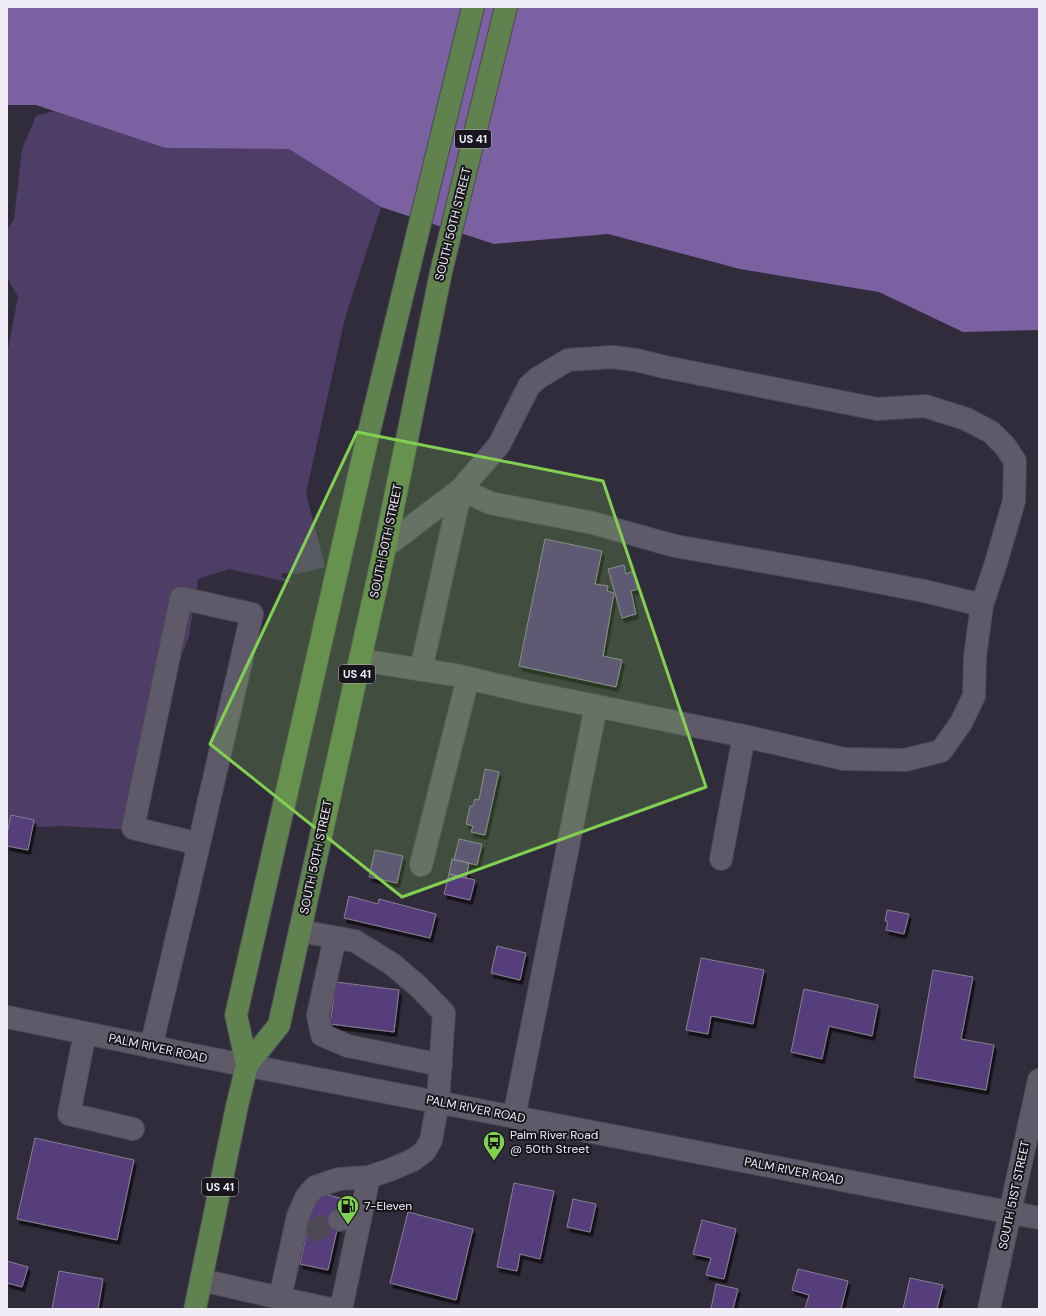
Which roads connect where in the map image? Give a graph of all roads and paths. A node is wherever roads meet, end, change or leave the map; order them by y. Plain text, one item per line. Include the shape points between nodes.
1 (473, 7) edge
2 (506, 7) edge
3 (461, 489) junction
4 (385, 547) junction
5 (982, 605) junction
6 (360, 660) junction
7 (421, 670) junction
8 (468, 678) junction
9 (596, 706) junction
10 (744, 736) junction
11 (199, 844) junction
12 (721, 859) dead end
13 (421, 864) dead end
14 (300, 931) junction
15 (335, 938) junction
16 (7, 1016) edge
17 (85, 1033) junction
18 (151, 1047) junction
19 (441, 1064) junction
20 (247, 1065) junction
21 (1039, 1080) edge
22 (438, 1102) junction
23 (514, 1117) junction
24 (133, 1129) dead end
25 (369, 1177) junction
26 (361, 1213) junction
27 (1010, 1213) junction
28 (1039, 1218) edge
29 (339, 1220) tunnel mouth
30 (201, 1280) junction
31 (280, 1298) junction
32 (195, 1309) edge
33 (330, 1309) edge
34 (341, 1309) edge
35 (989, 1309) edge

1 - 20 main road, SOUTH 50TH STREET / US 41 via 367,440 236,1016
2 - 4 main road, SOUTH 50TH STREET / US 41 via 441,272
3 - 4 street
3 - 5 street via 490,503 593,523 674,546 917,590
3 - 5 street via 499,445 529,386 568,360 612,357 636,360 877,409 925,406 966,419 991,432 1015,460 1014,501
3 - 7 street
4 - 6 main road, SOUTH 50TH STREET / US 41
5 - 10 street via 975,657 974,696 961,723 940,751 905,760 844,759
6 - 7 street
6 - 14 main road, SOUTH 50TH STREET / US 41
7 - 8 street
8 - 9 street
8 - 13 street
9 - 10 street
9 - 23 street
10 - 12 street
11 - 11 street via 252,614 181,598 133,828
11 - 18 street
14 - 15 street
14 - 20 main road, SOUTH 50TH STREET / US 41 via 279,1024
15 - 19 street via 355,941 392,964 444,1013
15 - 19 street via 318,1015 322,1035 348,1046
16 - 17 street, PALM RIVER ROAD
17 - 18 street, PALM RIVER ROAD
17 - 24 street via 69,1114
18 - 20 street, PALM RIVER ROAD
19 - 22 street
20 - 22 street, PALM RIVER ROAD
20 - 30 main road, SOUTH 50TH STREET / US 41
21 - 27 street, SOUTH 51ST STREET
22 - 23 street, PALM RIVER ROAD
22 - 25 street via 431,1140 425,1151 413,1160
23 - 27 street, PALM RIVER ROAD
25 - 26 street
25 - 31 street via 339,1179 315,1186 307,1196 298,1216 300,1235
26 - 29 street
26 - 34 street
27 - 28 street, PALM RIVER ROAD
27 - 35 street, SOUTH 51ST STREET
30 - 31 street
30 - 32 main road, SOUTH 50TH STREET / US 41
31 - 33 street

